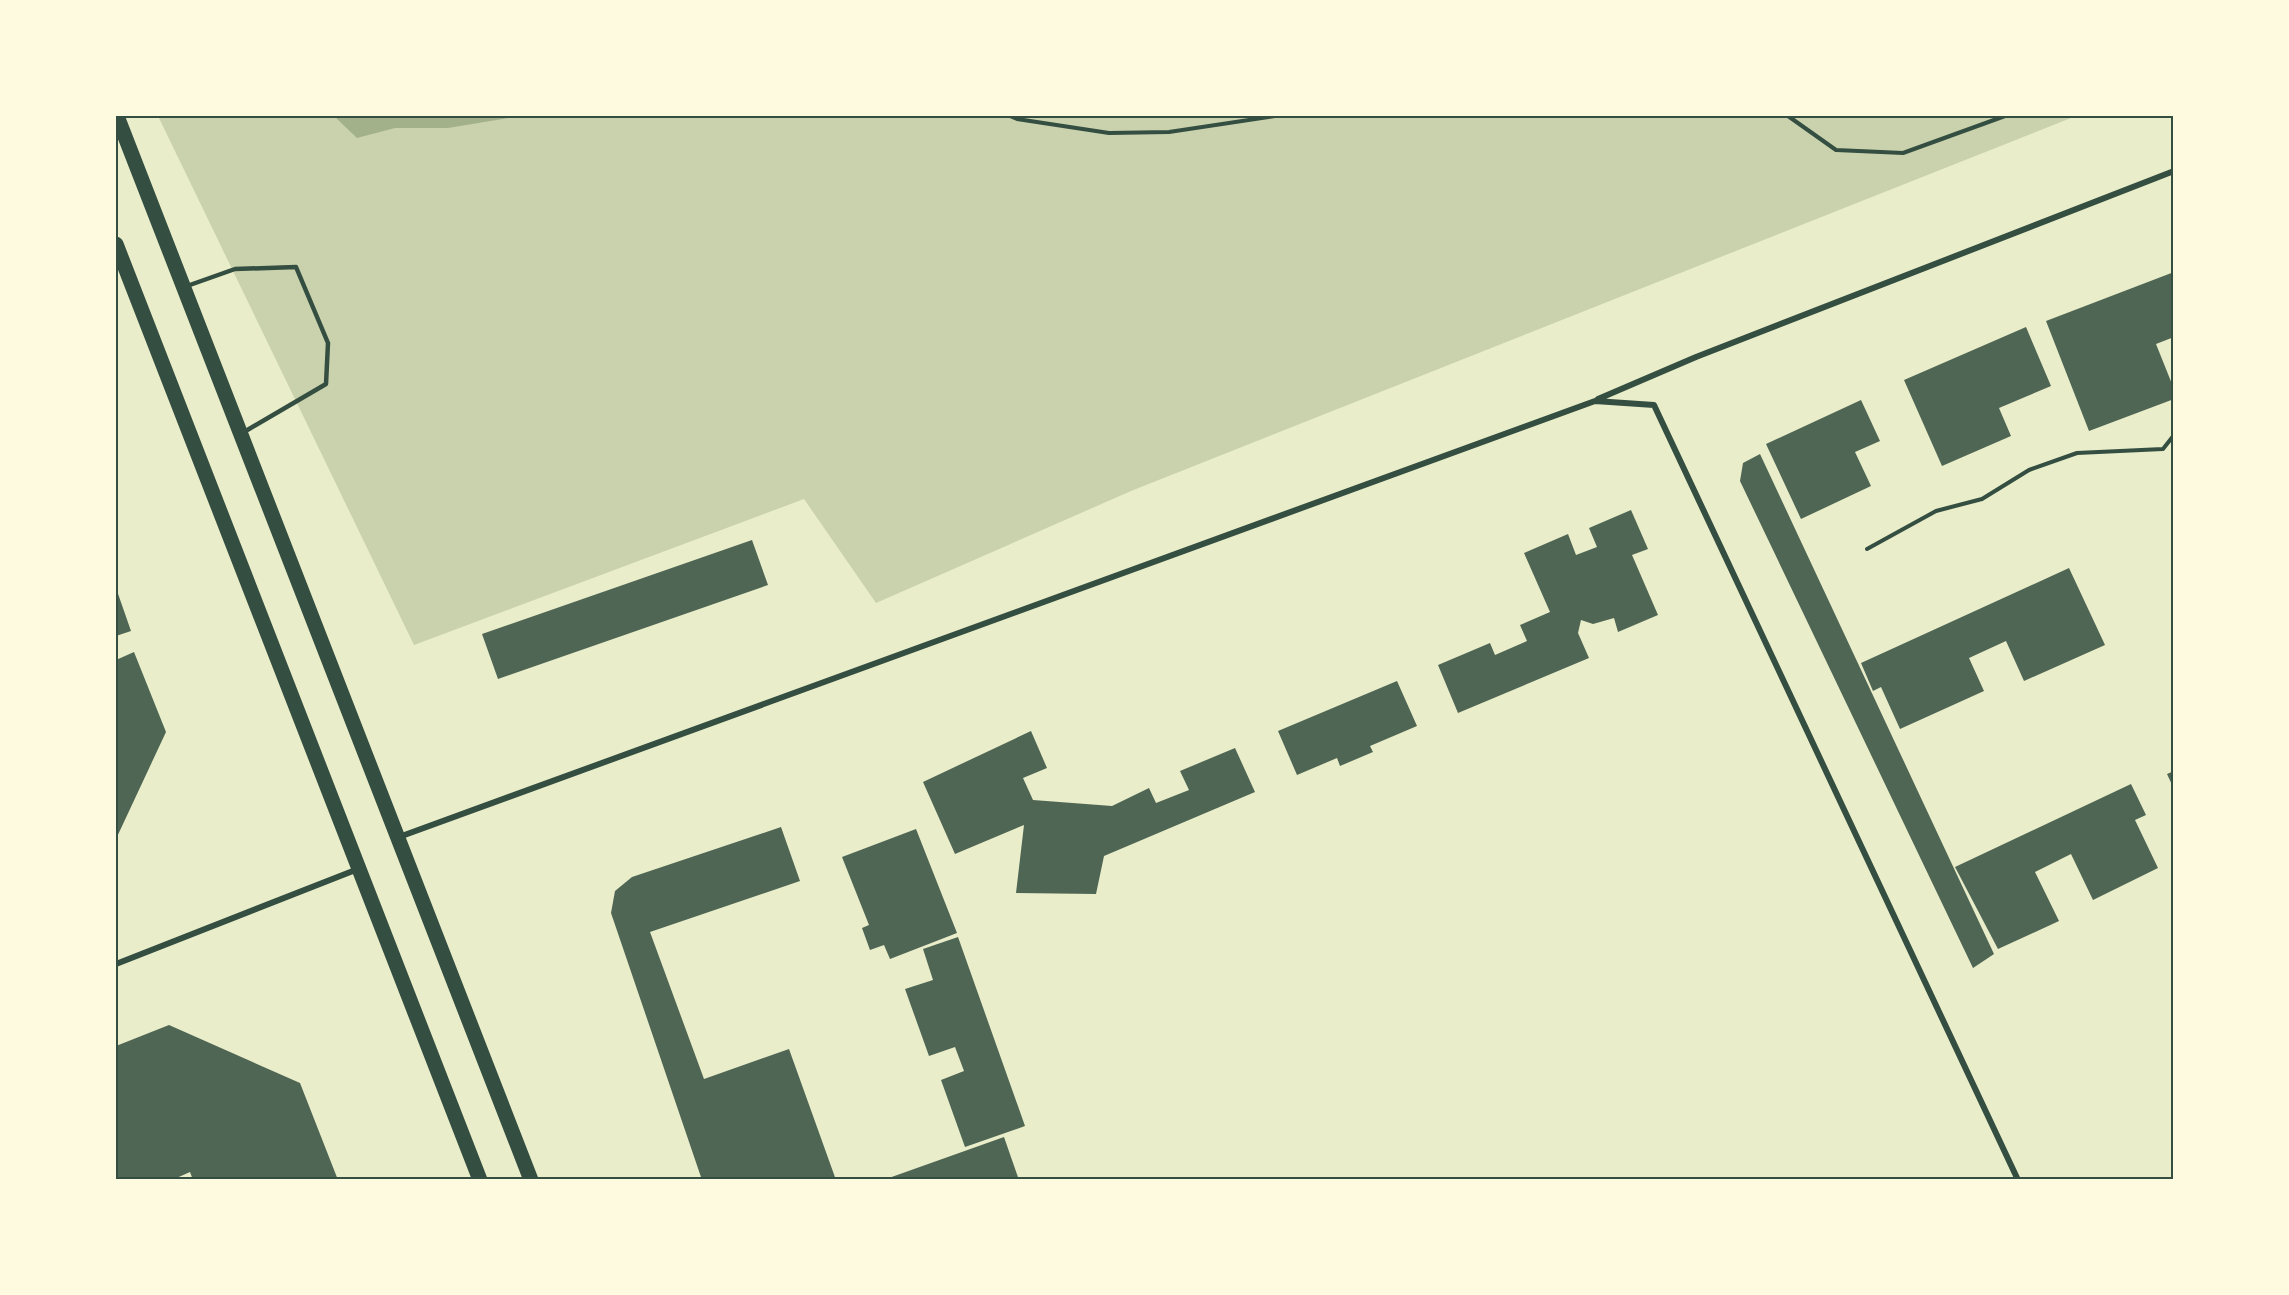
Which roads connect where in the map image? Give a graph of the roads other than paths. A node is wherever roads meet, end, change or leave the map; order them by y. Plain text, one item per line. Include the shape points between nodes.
1 (117, 116) edge
2 (2174, 171) edge
3 (116, 244) edge
4 (184, 287) junction
5 (1592, 402) junction
6 (241, 434) junction
7 (398, 837) junction
8 (359, 868) junction
9 (116, 964) edge
10 (480, 1179) edge
11 (531, 1179) edge
12 (2018, 1179) edge

1 - 4 main road
2 - 5 street via 1696,357
3 - 8 main road
4 - 6 main road
4 - 6 lane via 235,269 296,267 328,344 326,384
5 - 7 street
5 - 12 street via 1654,405
6 - 7 main road
7 - 11 main road
8 - 9 street
8 - 10 main road

